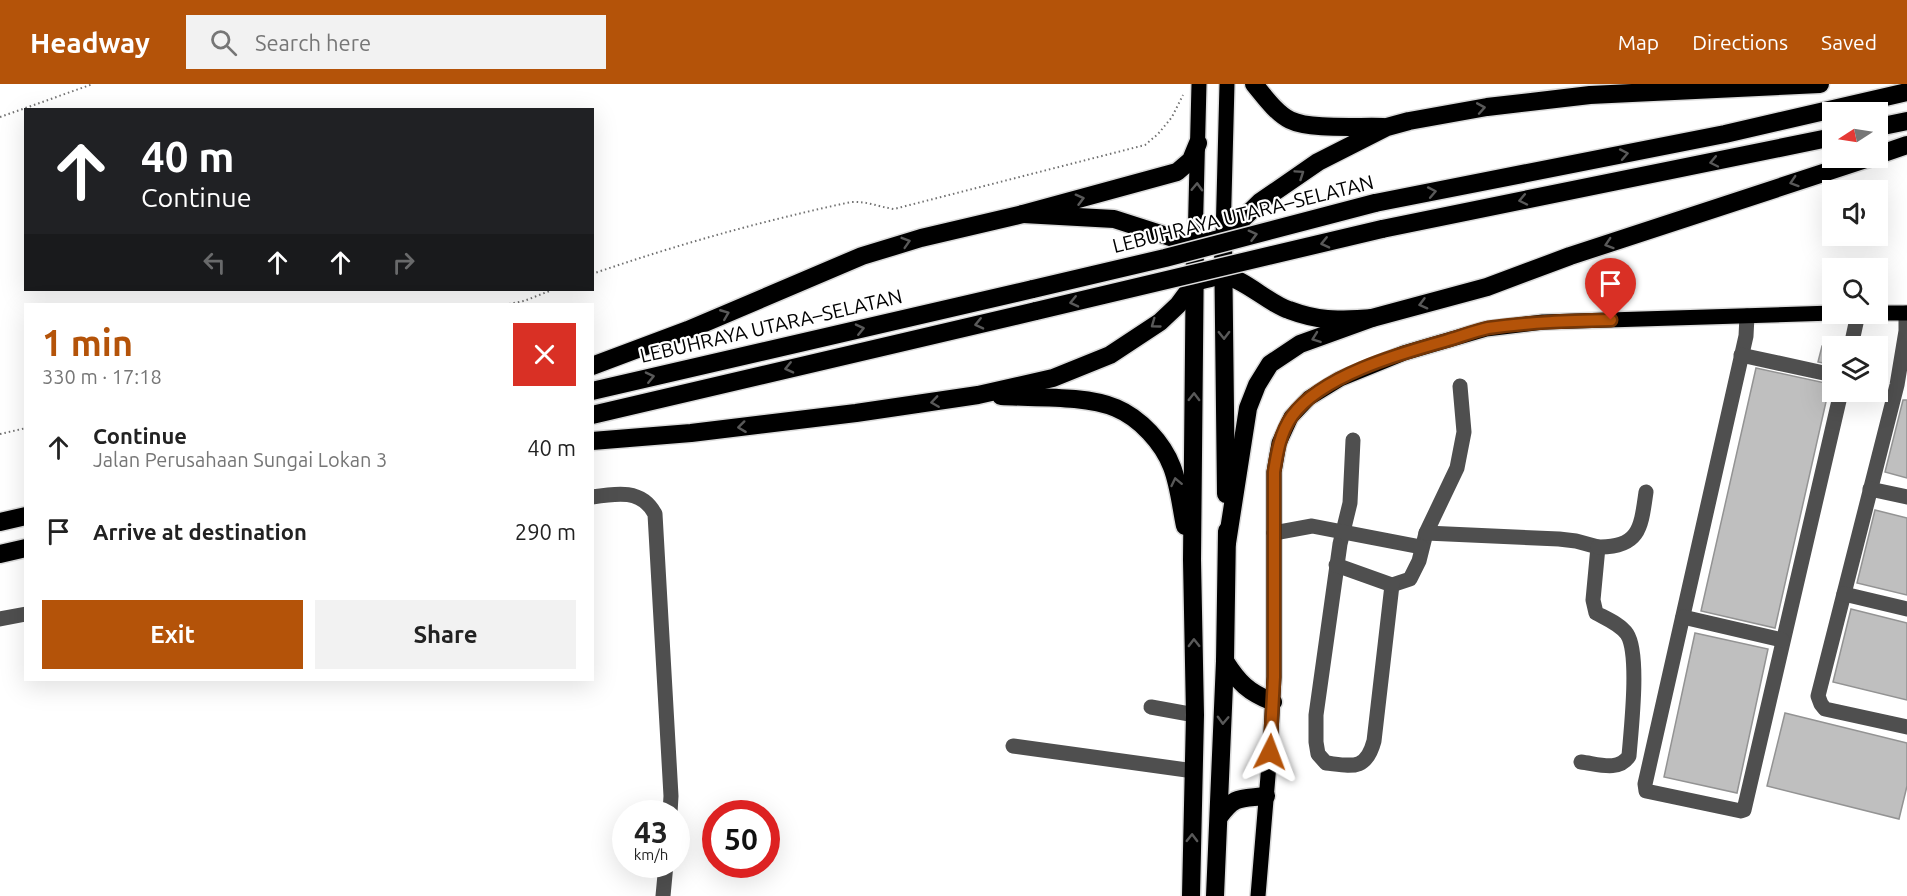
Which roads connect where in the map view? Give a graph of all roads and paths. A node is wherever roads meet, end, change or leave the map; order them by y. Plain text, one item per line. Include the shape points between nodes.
1 (93, 84) edge
2 (1227, 84) edge
3 (1254, 84) edge
4 (1820, 84) edge
5 (1192, 88) edge
6 (1907, 92) edge
7 (24, 108) edge
8 (25, 108) edge
9 (0, 117) edge
10 (1907, 121) edge
11 (1888, 125) edge
12 (1387, 127) junction
13 (1822, 139) edge
14 (1198, 143) junction
15 (1907, 145) edge
16 (1888, 151) edge
17 (1838, 168) edge
18 (1023, 214) junction
19 (1223, 238) junction
20 (1195, 245) junction
21 (594, 273) edge
22 (1223, 276) junction
23 (1195, 282) junction
24 (549, 291) edge
25 (514, 303) edge
26 (1822, 313) edge
27 (1888, 313) edge
28 (1906, 313) edge
29 (1747, 316) junction
30 (1372, 318) junction
31 (1741, 355) junction
32 (594, 365) edge
33 (1822, 373) edge
34 (1460, 386) dead end
35 (1902, 386) edge
36 (594, 391) edge
37 (978, 395) junction
38 (1839, 402) edge
39 (594, 415) edge
40 (24, 428) edge
41 (0, 434) edge
42 (1353, 440) dead end
43 (594, 441) edge
44 (1870, 489) junction
45 (1646, 492) dead end
46 (594, 497) edge
47 (1907, 497) edge
48 (24, 516) edge
49 (0, 522) edge
50 (1342, 532) junction
51 (1274, 533) junction
52 (1424, 540) junction
53 (1227, 543) junction
54 (1598, 547) junction
55 (24, 548) edge
56 (0, 554) edge
57 (1192, 560) junction
58 (1336, 565) junction
59 (1392, 585) junction
60 (1844, 594) junction
61 (1907, 609) edge
62 (24, 614) edge
63 (1683, 617) junction
64 (0, 619) edge
65 (1782, 640) junction
66 (1226, 661) junction
67 (1273, 702) junction
68 (1151, 707) dead end
69 (1195, 715) junction
70 (1907, 727) edge
71 (1012, 746) dead end
72 (1581, 762) dead end
73 (1194, 771) junction
74 (1266, 796) junction
75 (671, 800) edge
76 (1219, 817) junction
77 (665, 878) edge
78 (663, 896) edge
79 (1191, 896) edge
80 (1215, 896) edge
81 (1258, 896) edge

1 - 8 path
2 - 19 main road
3 - 12 highway via 1290,120 1315,126
12 -> 4 highway via 1548,99
5 - 14 main road
5 - 21 path via 1179,100 1158,134 1145,145 894,209 866,201 851,202 765,221
36 -> 6 highway, LEBUHRAYA UTARA–SELATAN, bridge via 1165,258 1375,203 1737,131
7 - 9 path
10 - 11 highway
19 -> 12 highway via 1260,202 1318,162
13 -> 39 highway, bridge via 1382,229
18 -> 14 highway via 1177,172 1191,160
20 -> 14 main road
15 - 16 highway
17 -> 30 highway via 1487,287
18 - 20 highway via 1114,219
32 -> 18 highway via 862,256
19 - 20 highway
19 - 22 highway
20 - 23 highway
22 - 23 highway
22 - 30 highway via 1310,317 1328,321
22 -> 53 highway
23 -> 37 highway via 1160,322 1110,355 1053,378
57 -> 23 highway
24 - 25 path
26 - 29 main road
27 - 28 main road
28 - 35 street
29 - 31 street
29 - 51 main road via 1543,322 1486,329 1404,353 1340,379 1309,398 1291,417 1279,443 1274,472
30 -> 53 highway via 1300,344 1270,364 1248,408
31 - 33 street
31 - 63 street
34 - 52 street via 1464,432 1457,468
35 - 44 street
37 -> 43 highway via 691,433
57 -> 37 highway via 1173,469 1164,448 1148,430 1116,408 1084,400
38 - 65 street
40 - 41 path
42 - 50 street via 1350,503
44 - 47 street
44 - 60 street
45 - 54 street via 1641,524 1633,539 1614,547
46 - 75 street via 641,497 655,514
48 - 49 highway
50 - 51 street via 1312,526
50 - 52 street
50 - 58 street
51 - 67 main road
52 - 54 street via 1559,539
52 - 59 street via 1410,579
53 - 66 highway
54 - 72 street via 1593,600 1596,613 1627,633 1632,644 1629,756 1616,766
55 - 56 highway
69 -> 57 highway
58 - 59 street
58 - 59 street via 1316,715 1318,754 1326,763 1354,766 1370,755
60 - 61 street
60 - 70 street via 1818,696 1821,704 1825,709
62 - 64 street
63 - 65 street
63 - 65 street via 1645,784 1649,792 1744,810
66 - 67 highway via 1246,688
66 -> 76 highway
67 - 74 main road
68 - 69 street
69 - 73 highway
71 - 73 street
79 -> 73 highway
74 - 76 highway via 1229,803
74 - 81 main road
76 - 80 highway
77 - 78 street

